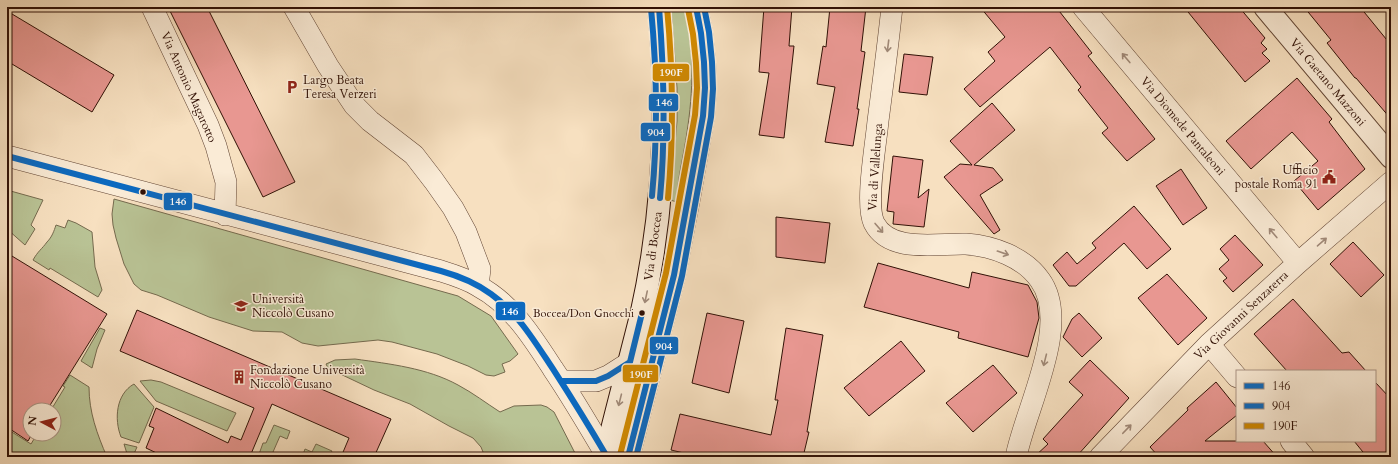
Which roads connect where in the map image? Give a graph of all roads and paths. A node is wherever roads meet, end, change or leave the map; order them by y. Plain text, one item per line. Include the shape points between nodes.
1 (152, 7) edge
2 (294, 7) edge
3 (660, 7) edge
4 (696, 7) edge
5 (892, 7) edge
6 (1083, 7) edge
7 (1265, 7) edge
8 (7, 156) edge
9 (1391, 157) edge
10 (1391, 182) edge
11 (225, 215) junction
12 (1298, 263) junction
13 (478, 286) junction
14 (1209, 344) junction
15 (630, 362) junction
16 (1236, 376) edge
17 (561, 381) junction
18 (1292, 442) edge
19 (607, 456) edge
20 (628, 457) edge
21 (1016, 457) edge
22 (1100, 457) edge
23 (1304, 457) edge

1 - 11 street, Via Antonio Magarotto via 208,125 226,182
2 - 13 street via 354,105 370,121 414,155 453,208 466,232 480,269
3 -> 15 main road, Via di Boccea via 665,103 664,156 654,246
4 - 20 main road, Via di Boccea via 704,62 703,116 674,275
5 -> 21 street, Via di Vallelunga via 870,212 877,227 892,239 913,245 966,244 992,249 1020,261 1041,280 1050,304 1052,324 1045,360
12 -> 6 street, Via Diomede Pantaleoni
7 - 9 main road, Via Gaetano Mazzoni
8 - 11 street
12 -> 10 street, Via Giovanni Senzaterra
11 - 13 street via 442,271
12 - 14 street, Via Giovanni Senzaterra
13 - 17 street via 496,298 522,323
14 - 16 street
22 -> 14 street, Via Giovanni Senzaterra
15 - 17 street via 596,381
15 -> 19 main road, Via di Boccea
17 - 19 street
18 - 23 street

